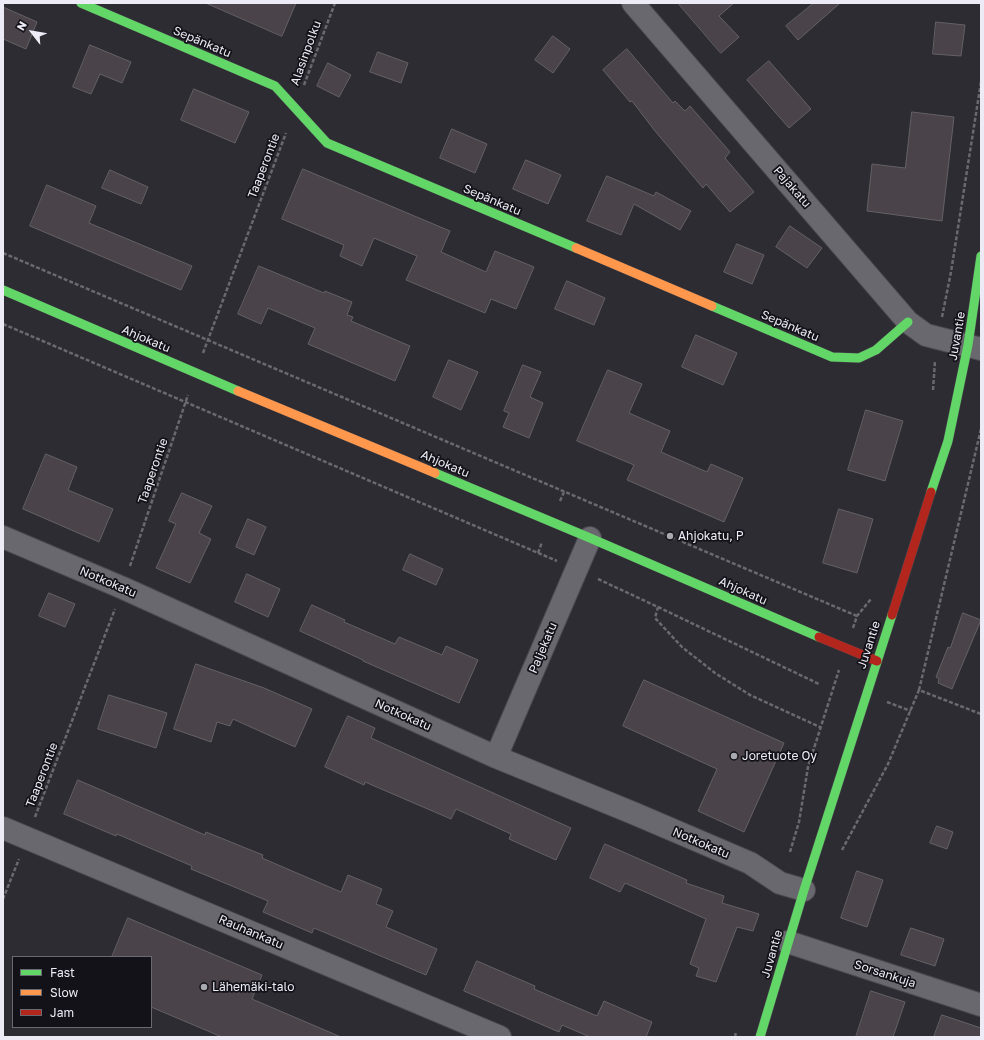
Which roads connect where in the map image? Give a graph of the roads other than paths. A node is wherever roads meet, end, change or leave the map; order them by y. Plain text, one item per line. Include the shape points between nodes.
1 (81, 3) edge
2 (633, 3) edge
3 (981, 256) edge
4 (3, 290) edge
5 (908, 322) junction
6 (974, 347) edge
7 (3, 537) edge
8 (590, 538) junction
9 (876, 661) junction
10 (496, 757) junction
11 (3, 828) edge
12 (804, 890) junction
13 (788, 942) junction
14 (981, 1005) edge
15 (500, 1037) edge
16 (760, 1037) edge

1 - 5 street, Sepänkatu via 275,86 327,143 832,357 858,358 876,350
2 - 5 street, Pajakatu
3 - 6 street, Juvantie
4 - 8 street, Ahjokatu
5 - 6 street, Pajakatu via 926,335
6 - 9 street, Juvantie via 948,441
7 - 10 street, Notkokatu via 123,588
8 - 9 street, Ahjokatu
8 - 10 street, Paljekatu
9 - 12 street, Juvantie
10 - 12 street, Notkokatu via 724,852 750,864 780,883
11 - 15 street, Rauhankatu
12 - 13 street, Juvantie
13 - 14 street, Sorsankuja
13 - 16 street, Juvantie

